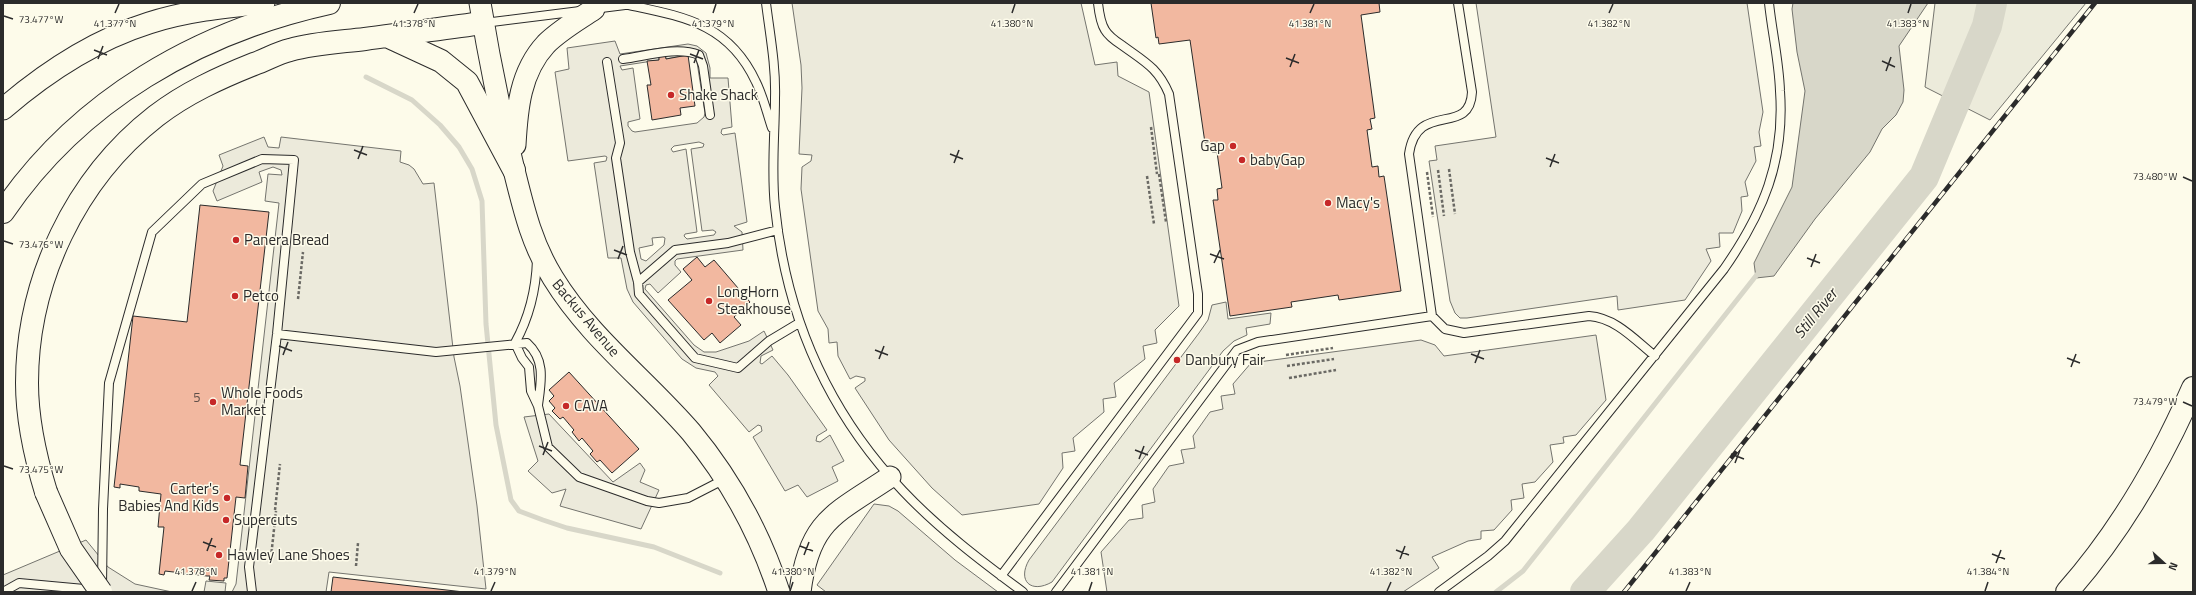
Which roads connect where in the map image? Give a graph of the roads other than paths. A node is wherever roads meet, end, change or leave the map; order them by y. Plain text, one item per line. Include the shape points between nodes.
1 (264, 3) edge
2 (329, 3) edge
3 (642, 3) edge
4 (766, 3) edge
5 (1098, 3) edge
6 (1458, 3) edge
7 (1768, 3) edge
8 (629, 5) junction
9 (594, 9) junction
10 (482, 13) edge
11 (387, 36) junction
12 (623, 59) dead end
13 (606, 62) dead end
14 (3, 109) edge
15 (710, 115) dead end
16 (774, 133) junction
17 (514, 170) junction
18 (3, 212) edge
19 (778, 230) junction
20 (537, 249) junction
21 (638, 282) junction
22 (1432, 316) junction
23 (799, 323) junction
24 (276, 334) junction
25 (515, 342) junction
26 (1654, 356) junction
27 (2193, 388) edge
28 (538, 406) junction
29 (890, 477) junction
30 (726, 479) junction
31 (1001, 576) junction
32 (4, 592) edge
33 (104, 592) edge
34 (252, 592) edge
35 (779, 592) edge
36 (800, 592) edge
37 (1023, 592) edge
38 (1056, 592) edge
39 (1439, 592) edge
40 (2067, 592) edge

1 - 14 main road via 193,12 150,23 106,40 63,63
2 - 18 highway via 278,16 202,45 132,84 97,109 66,137 36,168
3 - 8 lane
4 - 16 lane via 775,72
5 - 31 lane via 1100,19 1105,30 1157,73 1169,94 1198,294 1198,313
6 - 22 lane via 1471,102 1458,116 1435,121 1416,131 1409,154
7 - 26 lane via 1781,92 1776,165 1768,190 1757,216 1724,269
8 - 9 lane
8 - 16 lane via 693,20 723,37 747,64
9 - 10 lane
9 - 17 main road via 547,43 527,73 517,113
10 - 11 highway
10 - 17 main road, Backus Avenue
11 - 17 highway via 441,62 467,82
11 - 33 highway, bridge via 289,50 219,78 155,116 101,170 79,201 46,268 35,307 27,384 29,419 35,456 46,492 71,549
12 - 15 lane via 690,51 699,55
13 - 21 lane via 620,142 616,158 630,252
16 - 19 lane via 773,183
17 - 20 main road, Backus Avenue via 526,220
19 - 21 lane via 728,243 675,250
19 - 23 lane via 786,277
20 - 25 lane via 533,300 529,316
20 - 30 main road, Backus Avenue via 552,278 575,309 605,344 690,431
21 - 23 lane via 639,294 695,358 738,368 769,341
22 - 26 lane via 1446,329 1464,334 1589,316 1602,317
22 - 38 lane via 1258,342 1238,350
23 - 29 lane via 817,368 830,391 858,435
24 - 25 lane via 436,352
24 - 33 lane via 294,160 262,159 202,184 152,232 108,383 103,509
24 - 34 lane via 249,566
25 - 28 lane via 528,367 531,391
25 - 28 lane via 527,343 536,351 540,362
26 - 39 lane via 1504,541
27 - 40 highway via 2155,466 2126,513
28 - 30 lane via 548,447 578,477 659,503 688,498
29 - 31 lane via 949,534
29 - 36 main road via 831,517 821,527 807,556
30 - 35 main road, Backus Avenue via 760,542
31 - 37 lane
32 - 33 lane via 19,583

